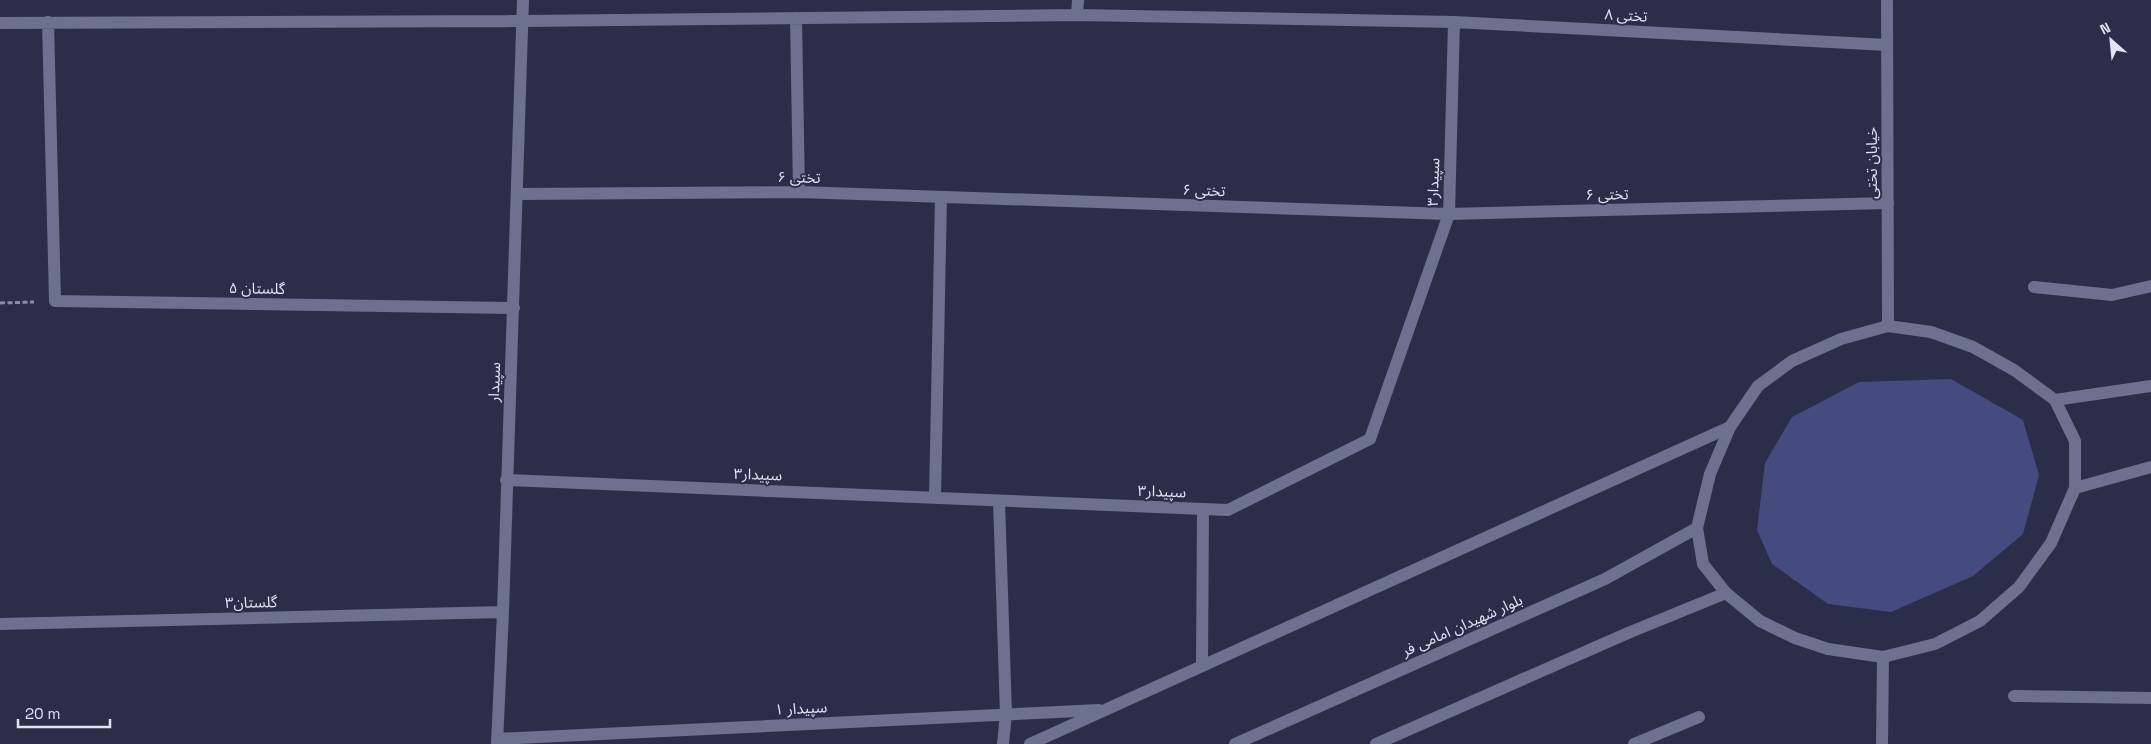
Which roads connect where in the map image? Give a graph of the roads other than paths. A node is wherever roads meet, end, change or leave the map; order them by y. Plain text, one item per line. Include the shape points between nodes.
1 (523, 0) edge
2 (1078, 0) edge
3 (1887, 0) edge
4 (1077, 15) junction
5 (796, 18) junction
6 (523, 21) junction
7 (48, 22) junction
8 (1454, 22) junction
9 (0, 23) edge
10 (1887, 45) junction
11 (799, 192) junction
12 (518, 194) junction
13 (941, 197) junction
14 (1888, 203) junction
15 (1449, 214) junction
16 (2151, 286) edge
17 (2034, 288) dead end
18 (514, 308) junction
19 (1888, 326) junction
20 (2151, 386) edge
21 (2055, 400) junction
22 (1730, 427) junction
23 (2151, 467) edge
24 (506, 480) junction
25 (2075, 488) junction
26 (935, 498) junction
27 (999, 500) junction
28 (1203, 509) junction
29 (1698, 528) junction
30 (1726, 593) junction
31 (503, 612) junction
32 (0, 624) edge
33 (1883, 657) junction
34 (1202, 666) junction
35 (2014, 696) dead end
36 (2151, 698) edge
37 (1106, 710) junction
38 (1006, 714) junction
39 (1699, 717) dead end
40 (497, 742) edge
41 (1003, 744) edge
42 (1030, 744) edge
43 (1236, 744) edge
44 (1376, 744) edge
45 (1634, 744) edge
46 (1882, 744) edge

1 - 6 street, سپیدار
2 - 4 street
3 - 10 street, خیابان تختی
4 - 5 street, تختی ۸
4 - 8 street, تختی ۸
5 - 6 street, تختی ۸
5 - 11 street
6 - 7 street, تختی ۸
6 - 12 street, سپیدار
7 - 9 street, تختی ۸
7 - 18 street, گلستان ۵ via 55,302
8 - 10 street, تختی ۸
8 - 15 street, سپیدار۳
10 - 14 street, خیابان تختی
11 - 12 street, تختی ۶
11 - 13 street, تختی ۶
12 - 18 street, سپیدار
13 - 15 street, تختی ۶
13 - 26 street
14 - 15 street, تختی ۶
14 - 19 street, خیابان تختی
15 - 28 street, سپیدار۳ via 1370,439 1228,510
16 - 17 street via 2112,295
18 - 24 street, سپیدار
19 - 21 street via 1931,332 1973,347 2014,370
19 - 22 street via 1841,339 1792,361 1758,386
20 - 21 street
21 - 25 street via 2075,441
22 - 29 street via 1710,474
22 - 34 street
23 - 25 street
24 - 26 street, سپیدار۳
24 - 31 street, سپیدار
25 - 33 street via 2050,543 2018,587 1980,621 1934,644
26 - 27 street, سپیدار۳
27 - 28 street, سپیدار۳
27 - 38 street
28 - 34 street
29 - 30 street via 1703,564
29 - 43 street, بلوار شهیدان امامی فر via 1605,578
30 - 33 street via 1760,621 1795,638 1828,649
30 - 44 street
31 - 32 street, گلستان۳
31 - 40 street, سپیدار
33 - 46 street
34 - 37 street
35 - 36 street
37 - 38 street, سپیدار ۱
37 - 42 street
38 - 40 street, سپیدار ۱
38 - 41 street
39 - 45 street

